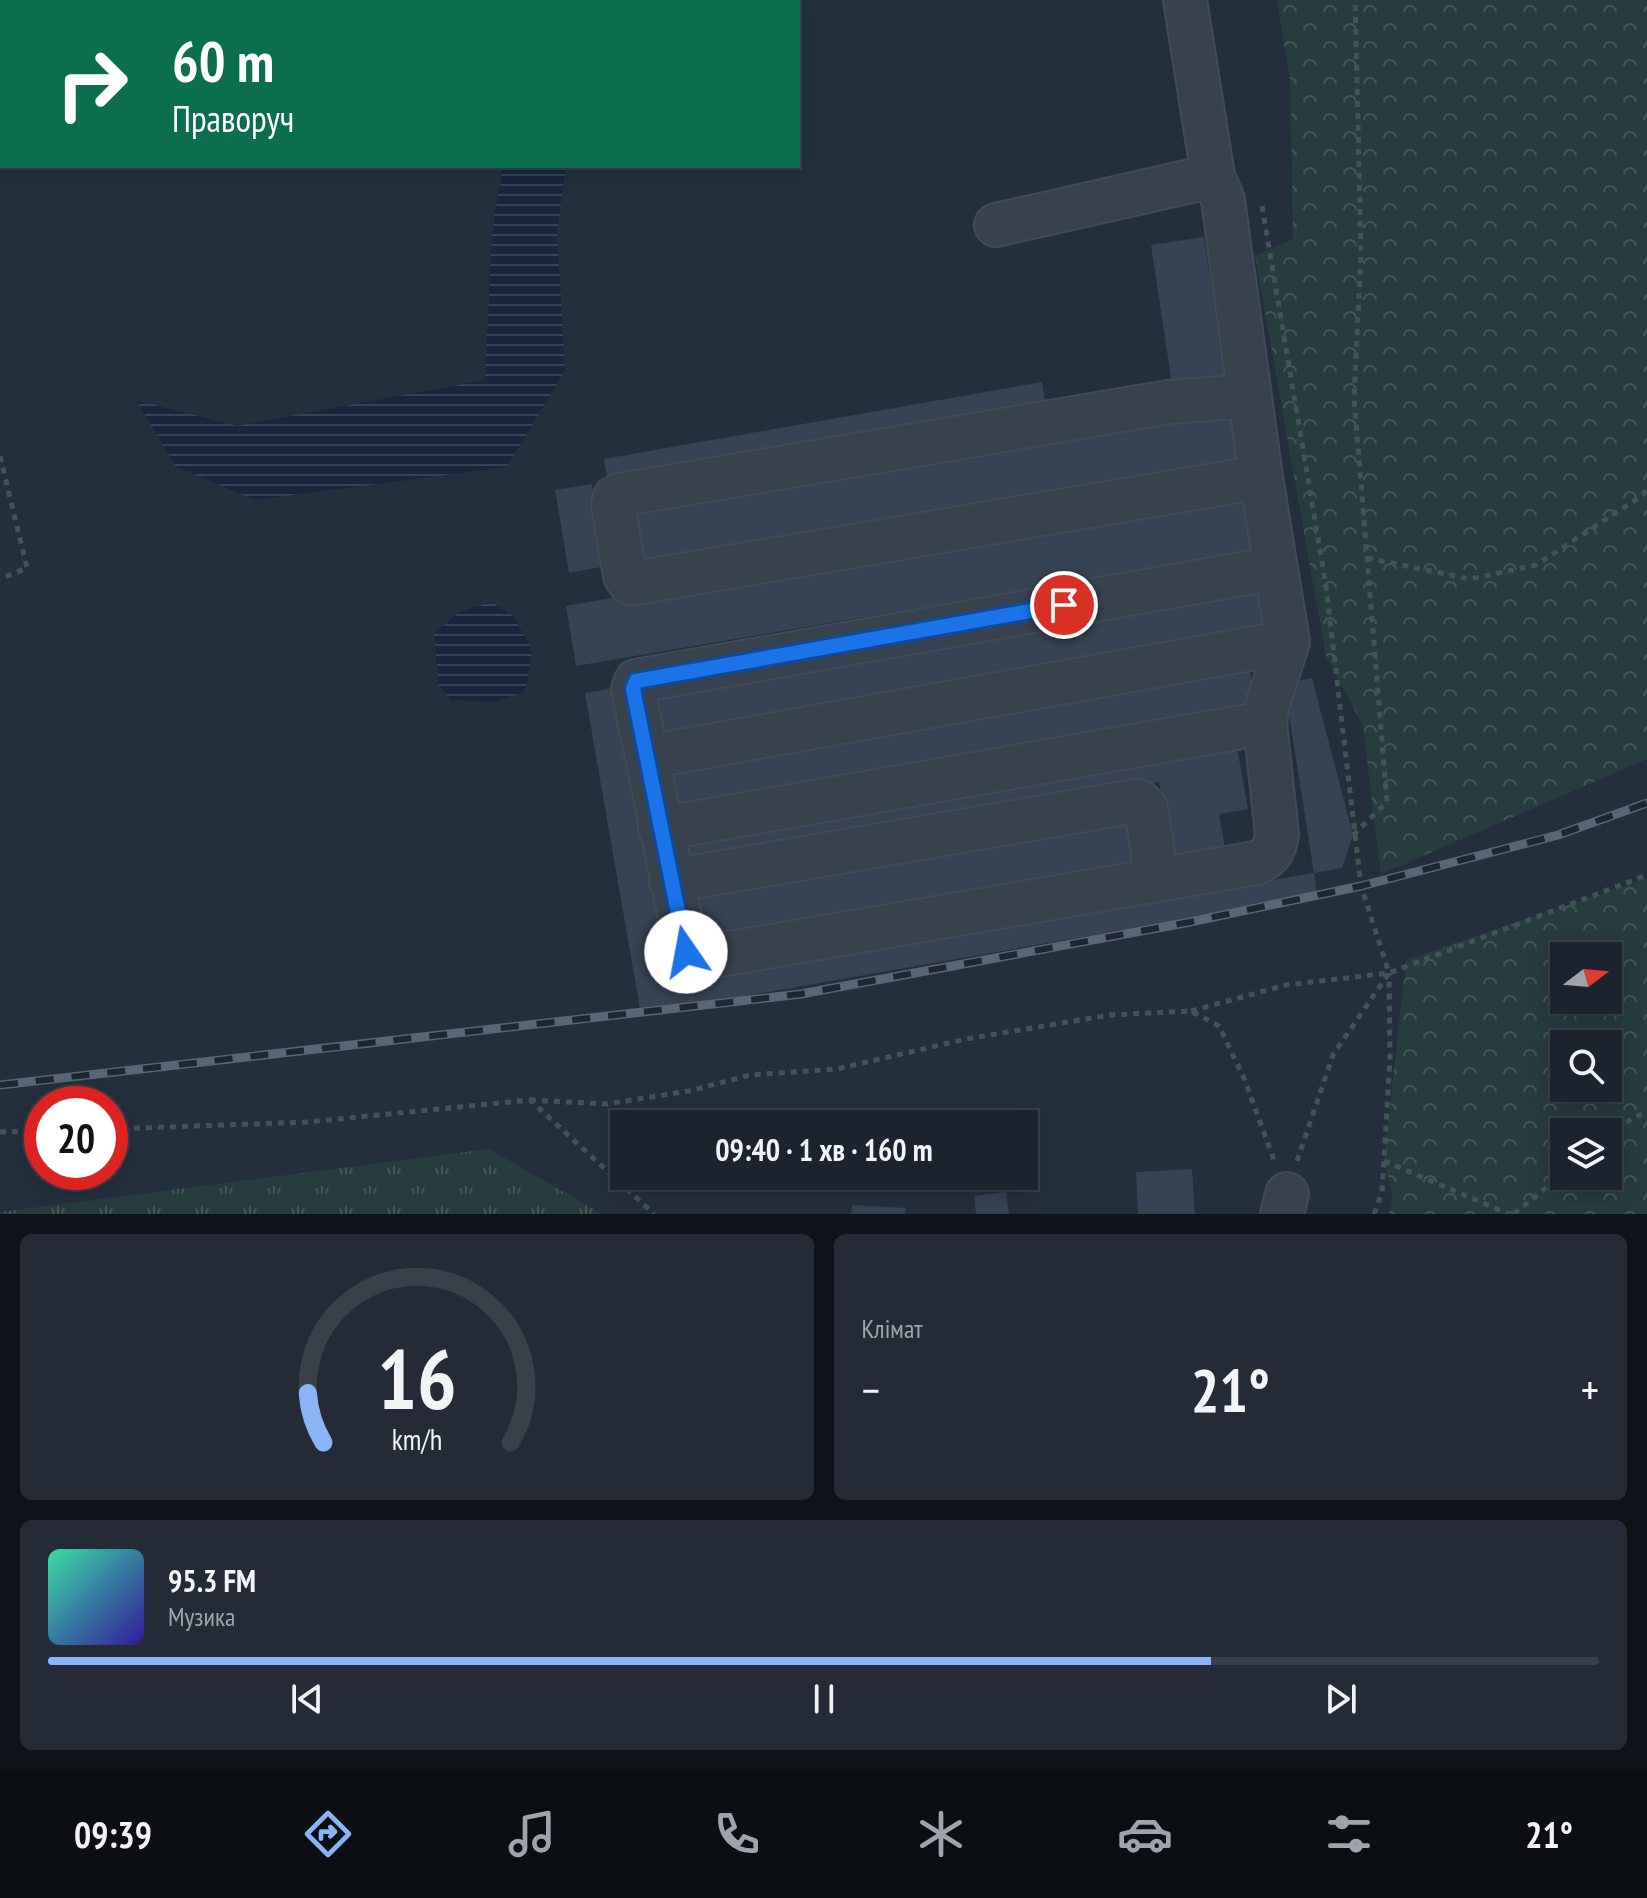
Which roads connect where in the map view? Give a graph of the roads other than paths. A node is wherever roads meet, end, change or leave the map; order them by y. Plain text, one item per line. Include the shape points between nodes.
1 (1185, 0) edge
2 (1218, 188) junction
3 (996, 225) dead end
4 (1250, 396) junction
5 (1261, 477) junction
6 (1276, 568) junction
7 (1288, 642) junction
8 (1265, 723) junction
9 (647, 757) junction
10 (660, 829) junction
11 (1157, 880) junction
12 (671, 881) junction

1 - 2 lane
2 - 3 lane
2 - 4 lane
4 - 5 lane
4 - 5 lane via 1169,402 620,495 613,505 625,576 635,583
5 - 6 lane
6 - 7 lane
6 - 9 lane via 640,679 633,689
7 - 8 lane
7 - 9 lane
8 - 10 lane
8 - 11 lane via 1276,847 1256,863
9 - 10 lane
10 - 12 lane
11 - 12 lane via 696,959 686,952
11 - 12 lane via 1146,808 1136,801

